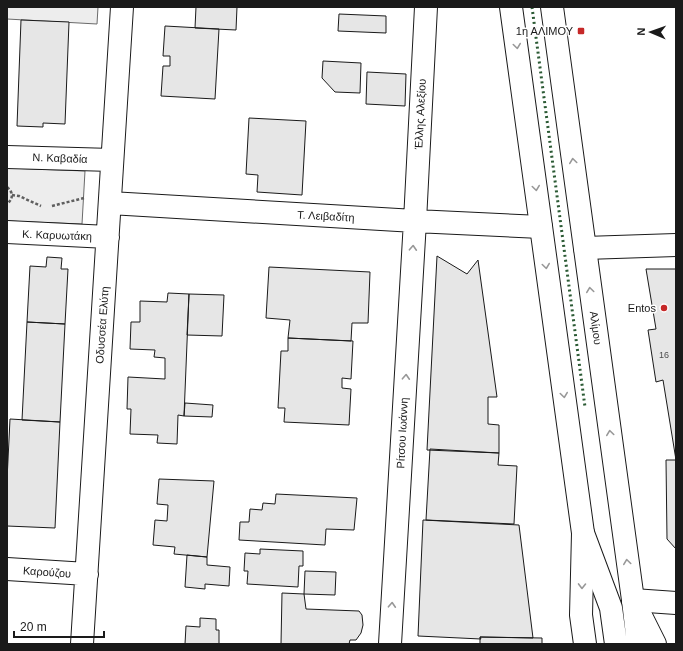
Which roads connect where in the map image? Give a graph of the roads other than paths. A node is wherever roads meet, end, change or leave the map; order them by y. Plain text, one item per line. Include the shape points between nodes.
1 (122, 7) edge
2 (426, 7) edge
3 (511, 7) edge
4 (552, 7) edge
5 (7, 157) edge
6 (112, 160) junction
7 (110, 200) junction
8 (415, 221) junction
9 (541, 227) junction
10 (7, 232) edge
11 (108, 237) junction
12 (676, 245) edge
13 (585, 248) junction
14 (583, 533) junction
15 (7, 569) edge
16 (86, 574) junction
17 (633, 600) junction
18 (676, 603) edge
19 (82, 644) edge
20 (390, 644) edge
21 (585, 644) edge
22 (616, 644) edge
23 (638, 644) edge
24 (655, 644) edge

1 - 6 main road, Οδυσσέα Ελύτη
2 - 8 main road, Έλλης Αλεξίου
3 -> 9 main road
13 -> 4 main road, Αλίμου
5 - 6 main road, Ν. Καβαδία
6 - 7 main road, Οδυσσέα Ελύτη
7 - 8 main road, Τ. Λειβαδίτη
7 - 11 main road, Οδυσσέα Ελύτη
8 - 9 main road, Τ. Λειβαδίτη
20 -> 8 main road, Ρίτσου Ιωάννη
9 -> 14 main road
10 - 11 main road, Κ. Καρυωτάκη
11 - 16 main road, Οδυσσέα Ελύτη
12 - 13 main road
17 -> 13 main road, Αλίμου
14 -> 21 main road via 582,615
14 - 22 main road via 611,608
15 - 16 main road, Καρούζου
16 - 19 main road, Οδυσσέα Ελύτη
17 - 18 main road
17 - 23 main road
17 - 24 main road, Αλίμου

